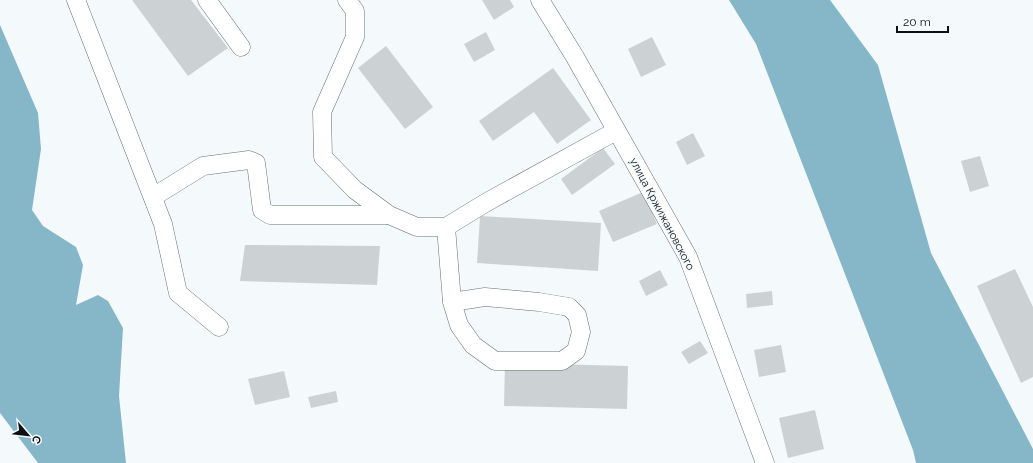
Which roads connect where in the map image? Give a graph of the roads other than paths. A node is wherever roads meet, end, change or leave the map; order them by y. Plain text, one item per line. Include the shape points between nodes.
1 (76, 0) edge
2 (207, 0) edge
3 (347, 0) edge
4 (540, 0) edge
5 (241, 46) dead end
6 (616, 131) junction
7 (153, 197) junction
8 (389, 215) junction
9 (446, 227) junction
10 (452, 302) junction
11 (219, 327) dead end
12 (765, 463) edge

1 - 7 street
2 - 5 street
3 - 8 street via 355,11 355,37 322,112 323,157 355,190
4 - 6 street, улица Кржижановского
6 - 9 street
6 - 12 street, улица Кржижановского via 688,257
7 - 8 street via 203,166 249,160 256,163 262,210 270,215
7 - 11 street via 164,224 178,293
8 - 9 street via 417,227
9 - 10 street
10 - 10 street via 459,325 473,345 495,360 562,361 576,351 581,332 577,315 569,307 485,297

